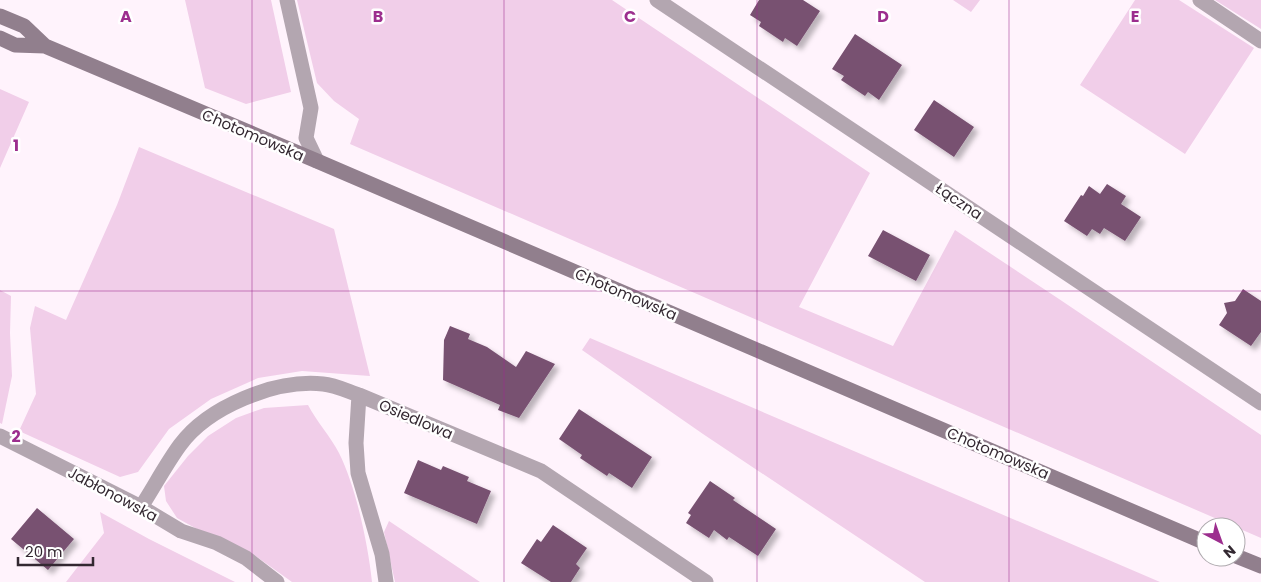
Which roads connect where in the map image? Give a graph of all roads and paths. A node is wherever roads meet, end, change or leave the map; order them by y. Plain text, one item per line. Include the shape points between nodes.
1 (287, 0) edge
2 (657, 0) edge
3 (1200, 0) edge
4 (0, 16) edge
5 (0, 38) edge
6 (1261, 41) edge
7 (44, 46) junction
8 (317, 161) junction
9 (359, 395) junction
10 (1261, 403) edge
11 (0, 436) edge
12 (142, 507) junction
13 (1196, 539) edge
14 (1246, 560) edge
15 (1261, 566) edge
16 (277, 582) edge
17 (386, 582) edge
18 (706, 582) edge

1 - 8 street via 311,108 306,138
2 - 10 street, Łączna
3 - 6 street
4 - 7 street, Chotomowska via 24,26
5 - 7 street, Chotomowska via 15,45
7 - 8 street, Chotomowska
8 - 13 street, Chotomowska
9 - 12 street, Osiedlowa via 322,384 294,385 265,390 221,408 180,444
9 - 17 street via 358,473 382,554
9 - 18 street, Osiedlowa via 541,471
11 - 12 street, Jabłonowska
12 - 16 street, Jabłonowska via 181,531 217,543 246,558
14 - 15 street

